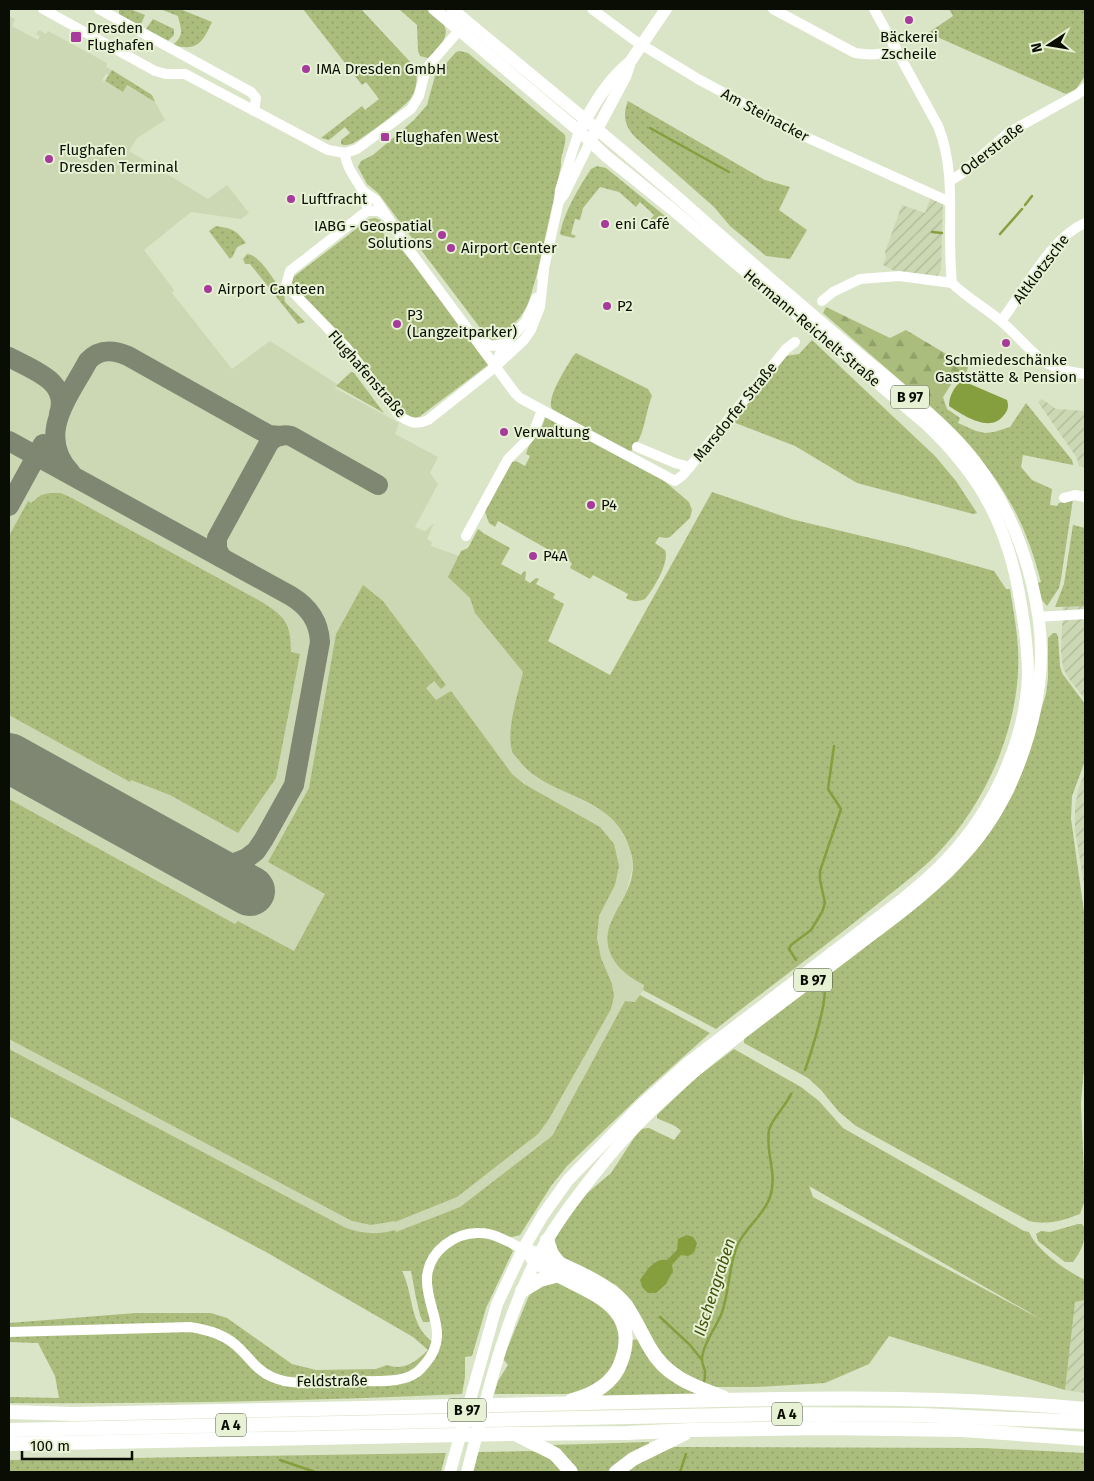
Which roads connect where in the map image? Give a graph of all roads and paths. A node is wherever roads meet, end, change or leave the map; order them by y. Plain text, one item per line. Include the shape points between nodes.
1 (43, 9) edge
2 (99, 9) edge
3 (434, 9) edge
4 (452, 9) edge
5 (592, 9) edge
6 (666, 9) edge
7 (773, 9) edge
8 (874, 9) edge
9 (463, 26) junction
10 (641, 44) junction
11 (896, 48) junction
12 (630, 62) junction
13 (1085, 88) edge
14 (254, 112) junction
15 (582, 125) junction
16 (597, 130) junction
17 (590, 142) junction
18 (344, 153) junction
19 (950, 182) junction
20 (363, 191) junction
21 (559, 201) junction
22 (950, 202) junction
23 (368, 210) junction
24 (385, 215) junction
25 (1085, 223) edge
26 (544, 270) junction
27 (952, 284) junction
28 (822, 301) dead end
29 (1001, 321) junction
30 (475, 338) junction
31 (795, 342) dead end
32 (505, 344) junction
33 (495, 367) junction
34 (1085, 374) edge
35 (542, 410) junction
36 (637, 447) dead end
37 (690, 467) junction
38 (1085, 497) edge
39 (1064, 498) dead end
40 (466, 536) dead end
41 (1085, 614) edge
42 (1038, 616) junction
43 (1023, 618) junction
44 (548, 1240) junction
45 (523, 1249) junction
46 (537, 1258) junction
47 (560, 1270) junction
48 (522, 1291) junction
49 (9, 1332) edge
50 (731, 1400) junction
51 (554, 1404) junction
52 (1085, 1409) edge
53 (9, 1412) edge
54 (1085, 1422) edge
55 (9, 1430) edge
56 (692, 1430) junction
57 (514, 1434) junction
58 (1085, 1439) edge
59 (9, 1444) edge
60 (450, 1472) edge
61 (467, 1472) edge
62 (571, 1472) edge
63 (616, 1472) edge

1 - 14 street via 155,71 185,74
2 - 14 street via 251,92 256,98
3 - 9 main road, Hermann-Reichelt-Straße
4 - 9 main road, Hermann-Reichelt-Straße
5 - 10 street, Am Steinacker
6 - 10 main road, Flughafenstraße
7 - 11 street via 855,53 869,55 892,52
8 - 11 street
9 - 15 main road, Hermann-Reichelt-Straße
9 - 18 street via 429,65 412,109 357,149
10 - 12 main road, Flughafenstraße
10 - 22 street, Am Steinacker via 698,79 806,137
11 - 19 street via 942,134
12 - 15 main road, Flughafenstraße via 604,88
12 - 16 main road, Flughafenstraße
13 - 19 street, Oderstraße via 1008,133
14 - 18 street via 328,150
15 - 16 main road, Hermann-Reichelt-Straße / B 97
15 - 17 main road, Hermann-Reichelt-Straße / B 97
15 - 21 street, Flughafenstraße
16 - 17 main road, Flughafenstraße
16 - 42 main road, Hermann-Reichelt-Straße / B 97 via 959,442 990,483 1010,520 1029,570
17 - 21 street, Flughafenstraße
17 - 43 main road, Hermann-Reichelt-Straße / B 97 via 926,424 952,450 998,519 1014,568
18 - 20 street via 346,164
19 - 22 street
20 - 23 street
20 - 24 street via 376,200
21 - 26 street, Flughafenstraße
22 - 27 street
23 - 24 street
23 - 33 street, Flughafenstraße via 290,271 286,285 289,290 346,347 400,416 411,423 428,420
24 - 30 street
25 - 29 street, Altklotzsche via 1070,231 1048,255
26 - 32 street, Flughafenstraße via 529,316
26 - 33 street, Flughafenstraße via 540,307 531,330
27 - 28 street via 899,276 860,279
27 - 29 street
29 - 34 street via 1037,357 1054,368
30 - 32 street via 492,346
30 - 33 street
31 - 37 street, Marsdorfer Straße
32 - 33 street
33 - 35 street via 520,398
35 - 37 street, Marsdorfer Straße via 675,481
35 - 40 street via 531,435 508,459
36 - 37 street
38 - 39 street
41 - 42 street
42 - 43 main road
42 - 44 main road, Hermann-Reichelt-Straße / B 97 via 1040,671 1027,741 1011,783 989,823 967,852 931,889 690,1075 643,1119 598,1169
43 - 45 main road, Hermann-Reichelt-Straße / B 97 via 1028,678 1018,732 1002,779 965,838 925,881 720,1037 641,1105 568,1180
44 - 46 main road, Hermann-Reichelt-Straße / B 97
44 - 47 highway
45 - 46 highway
45 - 49 street, Feldstraße via 481,1233 463,1235 439,1250 427,1275 438,1332 436,1345 416,1374 397,1380 282,1381 260,1371 240,1348 216,1332 190,1326
45 - 60 main road, B 97 via 497,1304
46 - 47 highway
46 - 48 main road, B 97
47 - 48 highway
47 - 50 highway via 606,1287 623,1302 655,1357 673,1375
47 - 51 highway via 603,1298 618,1314 626,1339 620,1366 605,1385 576,1399
48 - 61 main road, B 97 via 494,1370
50 - 51 highway
50 - 52 highway via 962,1401
51 - 53 highway via 84,1414
54 - 55 highway, A 4 via 870,1414
56 - 57 highway, A 4
56 - 58 highway, A 4 via 897,1429
56 - 63 highway via 642,1454
57 - 59 highway, A 4
57 - 62 highway via 555,1454

